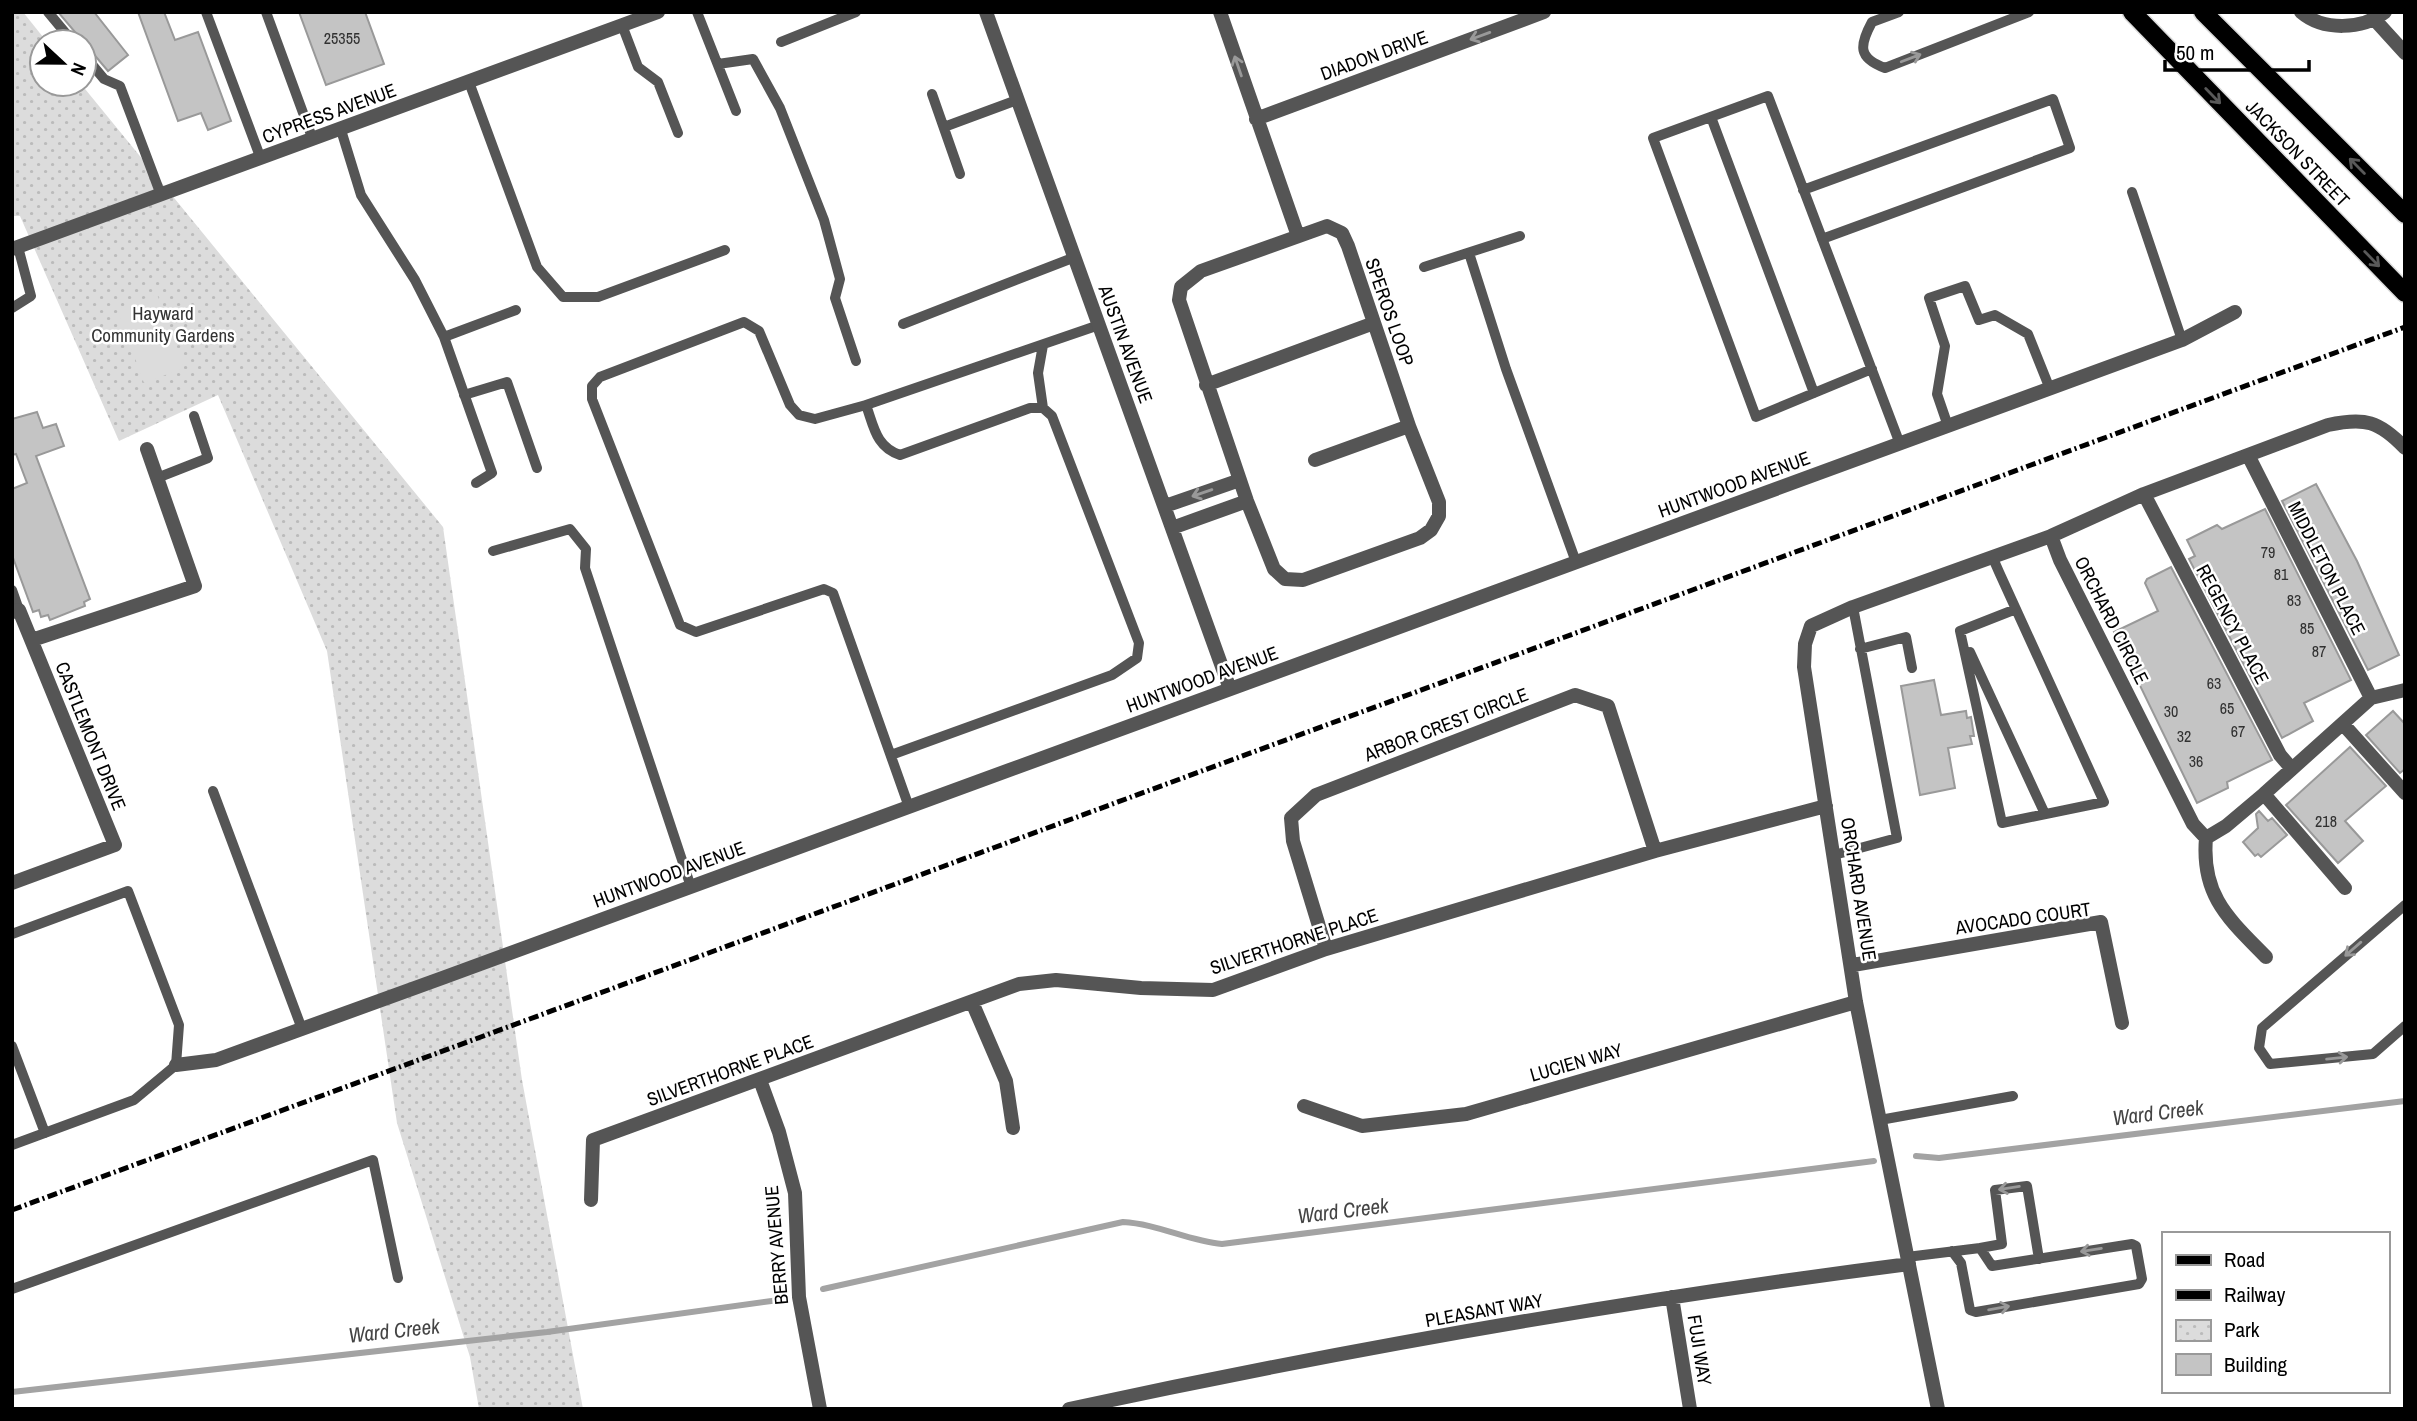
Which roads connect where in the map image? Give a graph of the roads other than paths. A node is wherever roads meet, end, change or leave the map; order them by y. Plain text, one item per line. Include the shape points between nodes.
1 (48, 12) edge
2 (206, 12) edge
3 (266, 12) edge
4 (658, 12) edge
5 (697, 12) edge
6 (856, 12) edge
7 (986, 12) edge
8 (1220, 12) edge
9 (1544, 12) edge
10 (1899, 12) edge
11 (2029, 12) edge
12 (2132, 12) edge
13 (2203, 12) edge
14 (2301, 12) edge
15 (2380, 16) edge
16 (622, 25) junction
17 (61, 28) edge
18 (781, 42) dead end
19 (2405, 53) edge
20 (718, 64) junction
21 (98, 72) edge
22 (469, 82) junction
23 (932, 94) dead end
24 (1017, 100) junction
25 (736, 111) dead end
26 (1711, 117) junction
27 (1256, 119) junction
28 (944, 127) junction
29 (341, 130) junction
30 (678, 133) dead end
31 (313, 140) junction
32 (261, 159) junction
33 (960, 174) dead end
34 (1804, 190) junction
35 (2132, 192) dead end
36 (161, 195) junction
37 (2405, 214) edge
38 (1298, 236) junction
39 (1520, 236) dead end
40 (1822, 239) junction
41 (15, 248) edge
42 (725, 250) dead end
43 (1469, 253) junction
44 (1074, 257) junction
45 (1424, 267) dead end
46 (2405, 293) edge
47 (12, 308) edge
48 (516, 310) dead end
49 (2235, 312) dead end
50 (1374, 323) junction
51 (903, 324) dead end
52 (1099, 325) junction
53 (444, 337) junction
54 (2182, 340) junction
55 (1043, 345) junction
56 (856, 361) dead end
57 (1872, 369) junction
58 (1206, 385) junction
59 (2050, 389) junction
60 (1814, 393) junction
61 (464, 395) junction
62 (866, 405) junction
63 (1043, 408) junction
64 (194, 416) dead end
65 (1409, 426) junction
66 (1948, 426) junction
67 (1900, 443) junction
68 (2405, 448) edge
69 (147, 449) dead end
70 (2248, 455) junction
71 (1314, 460) dead end
72 (537, 468) dead end
73 (157, 478) junction
74 (1240, 480) junction
75 (476, 483) dead end
76 (2144, 494) junction
77 (1247, 501) junction
78 (1164, 506) junction
79 (1172, 528) junction
80 (2051, 536) junction
81 (493, 551) dead end
82 (1992, 556) junction
83 (1576, 562) junction
84 (12, 590) edge
85 (1853, 607) junction
86 (2016, 609) junction
87 (16, 611) edge
88 (1960, 631) junction
89 (32, 640) junction
90 (1860, 649) junction
91 (1912, 668) dead end
92 (1230, 689) junction
93 (2405, 690) edge
94 (2371, 698) junction
95 (2343, 724) junction
96 (891, 755) junction
97 (2292, 769) junction
98 (213, 791) dead end
99 (2264, 793) junction
100 (2405, 793) edge
101 (1826, 806) junction
102 (909, 807) junction
103 (2045, 814) junction
104 (2206, 838) junction
105 (1655, 850) junction
106 (1835, 855) junction
107 (12, 883) edge
108 (691, 887) junction
109 (2345, 888) dead end
110 (2405, 905) edge
111 (12, 934) edge
112 (1326, 948) junction
113 (2266, 957) dead end
114 (1853, 965) junction
115 (972, 1002) junction
116 (1856, 1002) junction
117 (2122, 1023) dead end
118 (2405, 1026) edge
119 (302, 1029) junction
120 (12, 1046) edge
121 (176, 1065) junction
122 (760, 1080) junction
123 (2013, 1096) dead end
124 (1304, 1106) dead end
125 (1880, 1120) junction
126 (1013, 1128) dead end
127 (45, 1133) junction
128 (12, 1145) edge
129 (591, 1200) dead end
130 (1980, 1248) junction
131 (1952, 1251) junction
132 (2039, 1259) junction
133 (1908, 1260) junction
134 (398, 1278) dead end
135 (12, 1289) edge
136 (1672, 1297) junction
137 (820, 1409) edge
138 (1069, 1409) edge
139 (1690, 1409) edge
140 (1938, 1409) edge

1 - 17 lane
2 - 32 lane
3 - 31 lane
4 - 16 street, CYPRESS AVENUE
5 - 20 lane
6 - 18 lane
7 - 24 street, AUSTIN AVENUE
27 -> 8 street
9 -> 27 street, DIADON DRIVE
10 -> 11 lane via 1872,22 1863,38 1869,62 1885,68
12 -> 46 main road, JACKSON STREET
37 -> 13 main road, JACKSON STREET
14 - 15 street via 2327,27
15 - 19 street
16 - 22 street, CYPRESS AVENUE
16 - 30 lane via 638,67 658,82
20 - 25 lane
20 - 56 lane via 752,59 780,108 824,220 840,279 835,298
21 - 36 lane via 120,86
22 - 29 street, CYPRESS AVENUE
22 - 42 lane via 537,267 563,297 598,297
23 - 28 lane
24 - 28 lane
24 - 44 street, AUSTIN AVENUE
26 - 34 lane via 1768,96
26 - 60 lane
26 - 60 lane via 1653,138 1756,417
27 - 38 street
28 - 33 lane
29 - 31 street, CYPRESS AVENUE
29 - 53 lane via 360,195 415,280
31 - 32 street, CYPRESS AVENUE
32 - 36 street, CYPRESS AVENUE
34 - 40 lane
34 - 40 lane via 2053,99 2070,148
35 - 54 lane
36 - 41 street, CYPRESS AVENUE
38 - 50 street, SPEROS LOOP via 1327,226 1342,233
38 - 58 street, SPEROS LOOP via 1201,271 1181,287 1179,300
39 - 43 lane
40 - 57 lane
41 - 47 lane via 32,296
43 - 45 lane
43 - 83 lane
44 - 51 lane
44 - 52 street, AUSTIN AVENUE
48 - 53 lane
49 - 54 street, HUNTWOOD AVENUE
50 - 58 street
50 - 65 street, SPEROS LOOP
52 - 55 lane
52 - 78 street, AUSTIN AVENUE
53 - 61 lane
54 - 59 street, HUNTWOOD AVENUE
55 - 62 lane
55 - 63 lane via 1038,373
57 - 60 lane
57 - 67 lane
58 - 74 street, SPEROS LOOP
59 - 66 street, HUNTWOOD AVENUE
59 - 66 lane via 2028,334 1995,315 1979,320 1965,286 1928,298 1945,346 1937,394
61 - 72 lane via 507,382
61 - 75 lane via 492,472
62 - 63 lane via 879,442 900,455 1030,408
62 - 96 lane via 815,419 799,415 790,405 759,331 744,322 600,377 592,392 680,625 696,632 824,589 833,593
63 - 96 lane via 1052,416 1139,643 1138,658 1112,675
64 - 73 lane via 208,458
65 - 71 street
65 - 77 street, SPEROS LOOP via 1439,502 1435,523 1420,538 1303,580 1285,579 1274,569
66 - 67 street, HUNTWOOD AVENUE
67 - 83 street, HUNTWOOD AVENUE
68 - 70 street via 2387,430 2351,420
69 - 73 street
70 - 76 street
70 - 94 street, MIDDLETON PLACE
73 - 89 street via 195,586
74 - 77 street, SPEROS LOOP
74 -> 78 street
76 - 80 street
76 - 97 street, REGENCY PLACE via 2280,755
77 - 79 street
78 - 79 street, AUSTIN AVENUE
79 - 92 street, AUSTIN AVENUE
80 - 82 street, ORCHARD AVENUE
80 - 104 street, ORCHARD CIRCLE via 2193,824
81 - 108 lane via 570,529 586,549 585,568
82 - 85 street, ORCHARD AVENUE
82 - 86 lane
83 - 92 street, HUNTWOOD AVENUE
84 - 87 lane
85 - 90 lane
85 - 101 street, ORCHARD AVENUE via 1811,626 1805,644 1804,667
86 - 88 lane
86 - 103 lane via 2104,802
87 - 89 street, CASTLEMONT DRIVE
88 - 103 lane
88 - 103 lane via 2002,823
89 - 107 street, CASTLEMONT DRIVE via 115,845
90 - 91 lane via 1906,637
90 - 106 lane via 1896,838
92 - 102 street, HUNTWOOD AVENUE
93 - 94 street
94 - 95 street
95 - 97 street
95 - 100 street
96 - 102 lane
97 - 99 street
98 - 119 lane
99 - 104 street
99 - 109 street
101 - 105 street, SILVERTHORNE PLACE
101 - 106 street, ORCHARD AVENUE
102 - 108 street, HUNTWOOD AVENUE
104 - 113 street via 2205,857 2214,898
105 - 112 street, SILVERTHORNE PLACE
105 - 112 street, ARBOR CREST CIRCLE via 1608,706 1575,695 1316,795 1292,818 1293,841
106 - 114 street, ORCHARD AVENUE
108 - 119 street, HUNTWOOD AVENUE
110 -> 118 lane via 2262,1028 2259,1048 2270,1064 2372,1054
111 - 121 lane via 128,891 179,1025
112 - 115 street, SILVERTHORNE PLACE via 1213,990 1056,980 1019,984
114 - 116 street, ORCHARD AVENUE
114 - 117 street, AVOCADO COURT via 2101,922
115 - 122 street, SILVERTHORNE PLACE
115 - 126 street via 1006,1081
116 - 124 street, LUCIEN WAY via 1466,1114 1362,1126
116 - 125 street, ORCHARD AVENUE
119 - 121 street, HUNTWOOD AVENUE via 216,1060
120 - 127 lane
121 - 127 lane via 134,1100
122 - 129 street, SILVERTHORNE PLACE via 593,1140
122 - 137 street, BERRY AVENUE via 794,1193 799,1297
123 - 125 lane
125 - 133 street, ORCHARD AVENUE
127 - 128 lane
130 - 131 lane
130 - 132 lane via 1992,1266
132 -> 130 lane via 2027,1186 1995,1191 2002,1244
131 -> 132 lane via 1961,1263 1970,1310 1976,1312 2138,1284 2142,1279 2132,1244
131 - 133 lane
133 - 136 street, PLEASANT WAY
133 - 140 street, ORCHARD AVENUE
134 - 135 lane via 373,1160
136 - 138 street, PLEASANT WAY via 1240,1372
136 - 139 street, FUJI WAY

